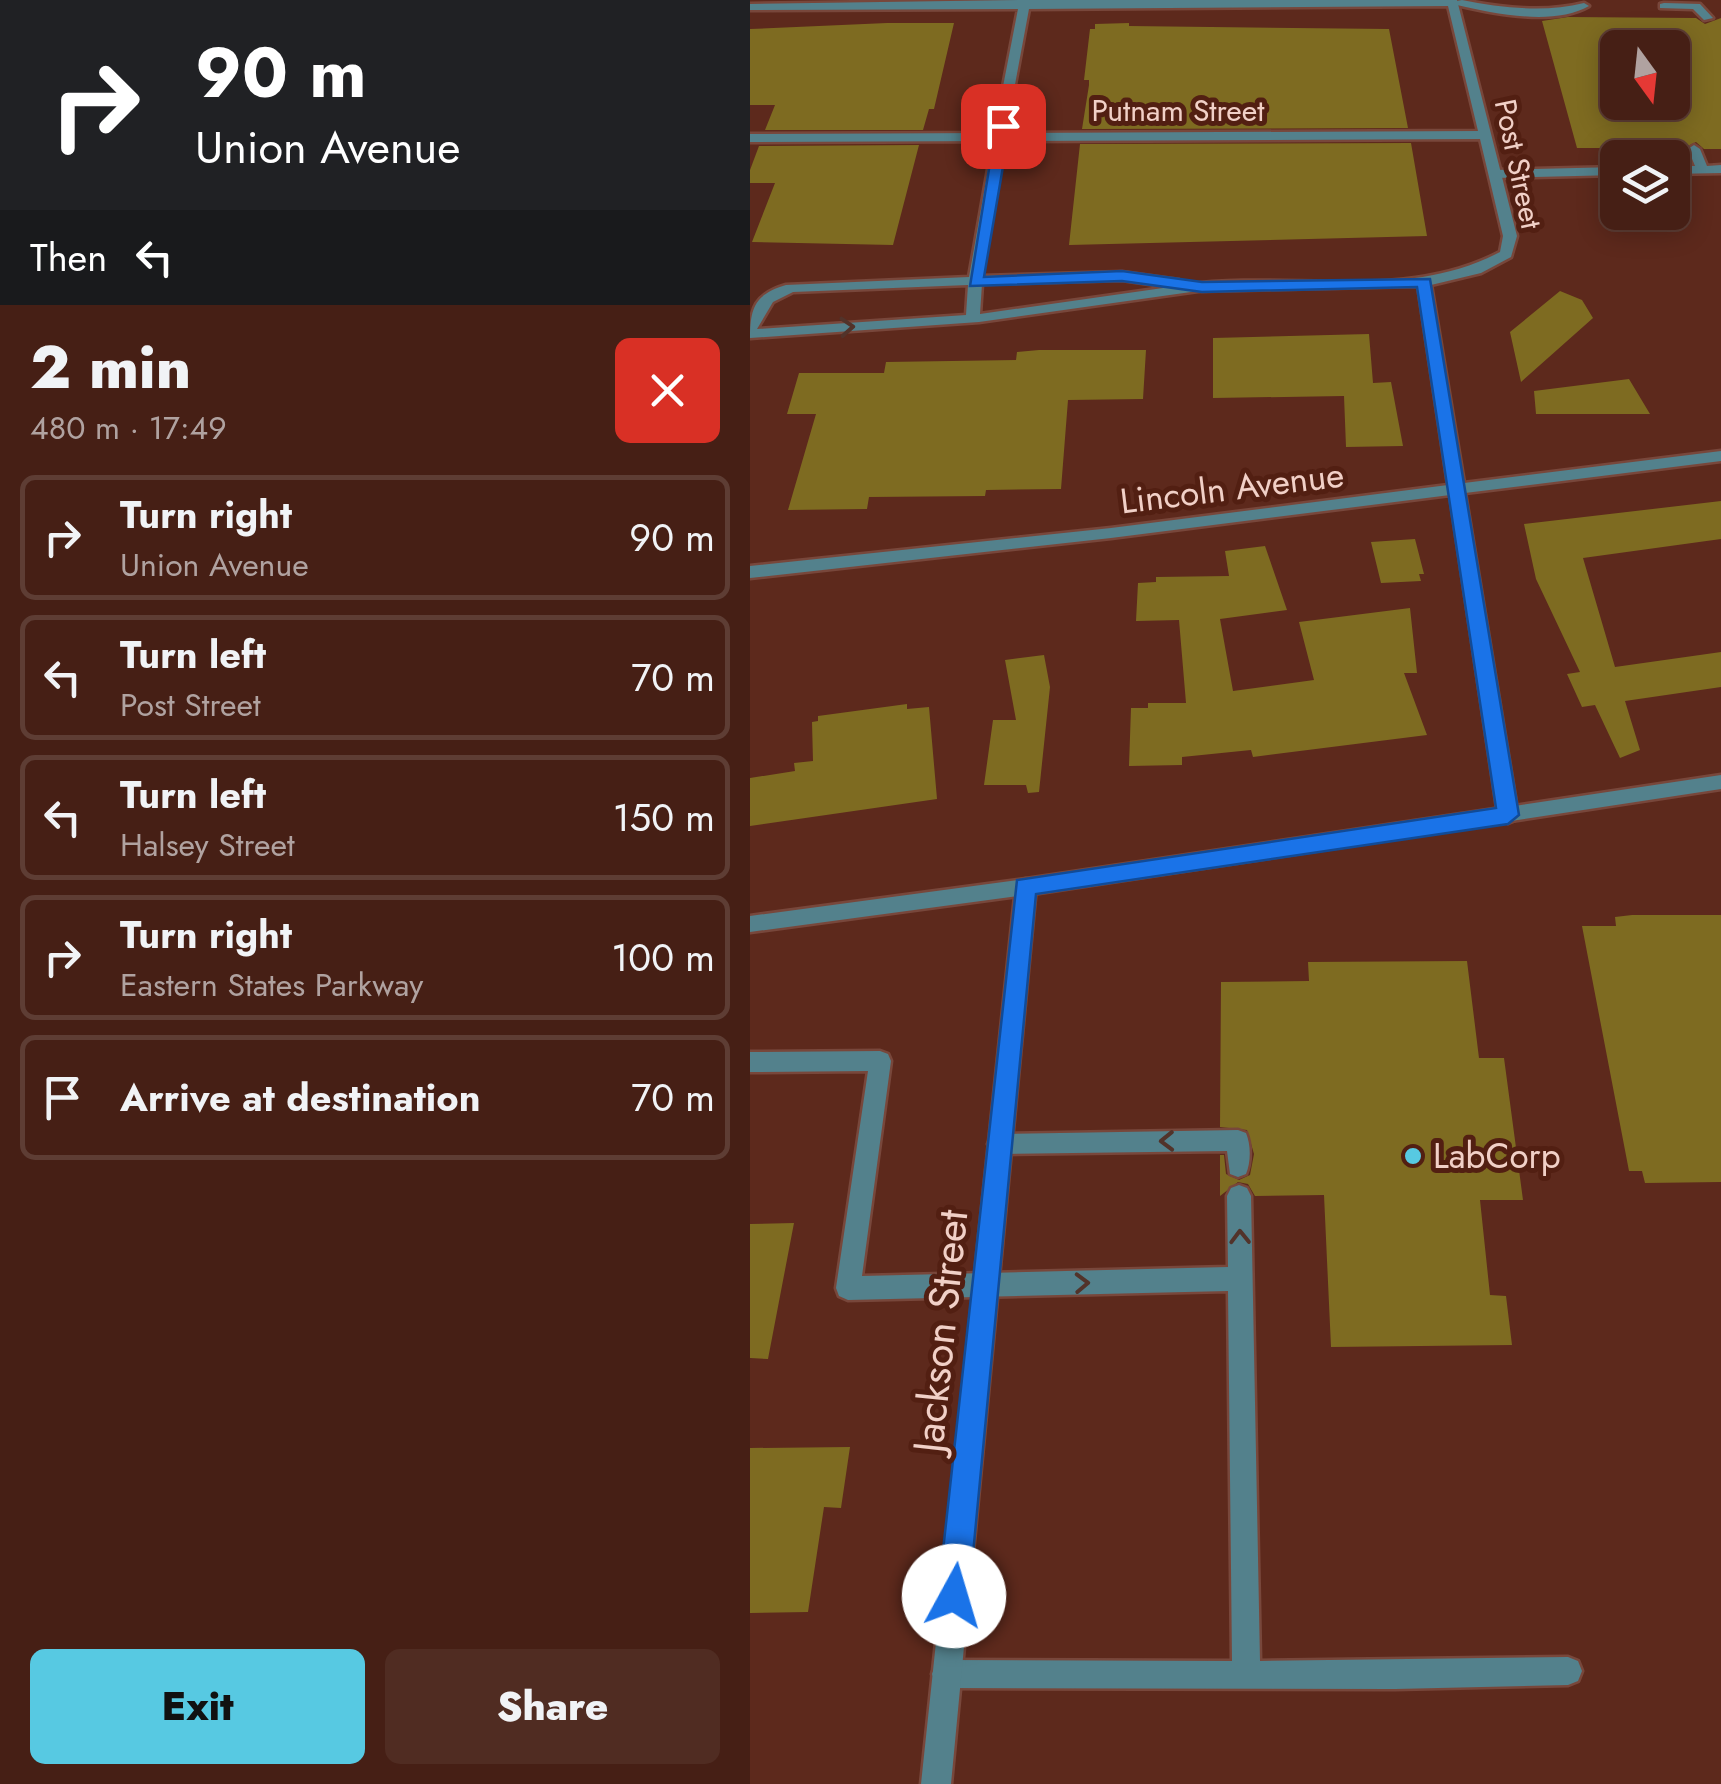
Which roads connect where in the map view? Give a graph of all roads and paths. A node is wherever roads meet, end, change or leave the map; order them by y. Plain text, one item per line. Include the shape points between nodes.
1 (1478, 0) edge
2 (1558, 0) edge
3 (1456, 2) edge
4 (1025, 3) edge
5 (1584, 6) junction
6 (1600, 6) dead end
7 (1664, 6) dead end
8 (750, 7) edge
9 (1708, 18) dead end
10 (1486, 135) junction
11 (1001, 137) junction
12 (750, 138) edge
13 (1694, 148) dead end
14 (1690, 169) edge
15 (1702, 169) junction
16 (1721, 169) edge
17 (1600, 171) edge
18 (1495, 174) junction
19 (975, 282) junction
20 (1424, 282) junction
21 (1202, 287) junction
22 (973, 318) junction
23 (750, 332) edge
24 (1721, 456) edge
25 (1459, 489) junction
26 (750, 572) edge
27 (1721, 782) edge
28 (1508, 815) junction
29 (1026, 887) junction
30 (750, 924) edge
31 (750, 1062) edge
32 (999, 1144) junction
33 (1238, 1166) dead end
34 (1239, 1196) dead end
35 (1241, 1278) junction
36 (985, 1286) junction
37 (1568, 1671) dead end
38 (946, 1674) junction
39 (1246, 1674) junction
40 (936, 1784) edge

1 - 3 street
2 - 5 street
3 - 4 street
3 - 5 street via 1568,15
3 - 10 street, Post Street
4 - 8 street
4 - 11 street
5 - 6 street
7 - 9 street via 1696,6
10 - 11 street, Putnam Street
10 - 18 street, Post Street
11 - 12 street, Putnam Street
11 - 19 street
13 - 15 street
14 - 15 street
15 - 16 street
17 - 18 street
18 - 20 street, Post Street via 1510,236 1506,254 1486,269
19 - 21 street via 1122,276
19 - 22 street
19 - 23 street via 802,286 772,294 758,307
20 - 21 street
20 - 25 street
21 - 22 street
23 -> 22 street
24 - 25 street, Lincoln Avenue
25 - 26 street, Lincoln Avenue
25 - 28 street
27 - 28 street
28 - 29 street
29 - 30 street
29 - 32 street, Jackson Street
31 - 36 street via 880,1062 848,1288
33 -> 32 street via 1238,1140
32 - 36 street, Jackson Street
35 -> 34 street
36 -> 35 street
35 - 39 street
36 - 38 street, Jackson Street
37 - 39 street
38 - 39 street
38 - 40 street, Jackson Street

